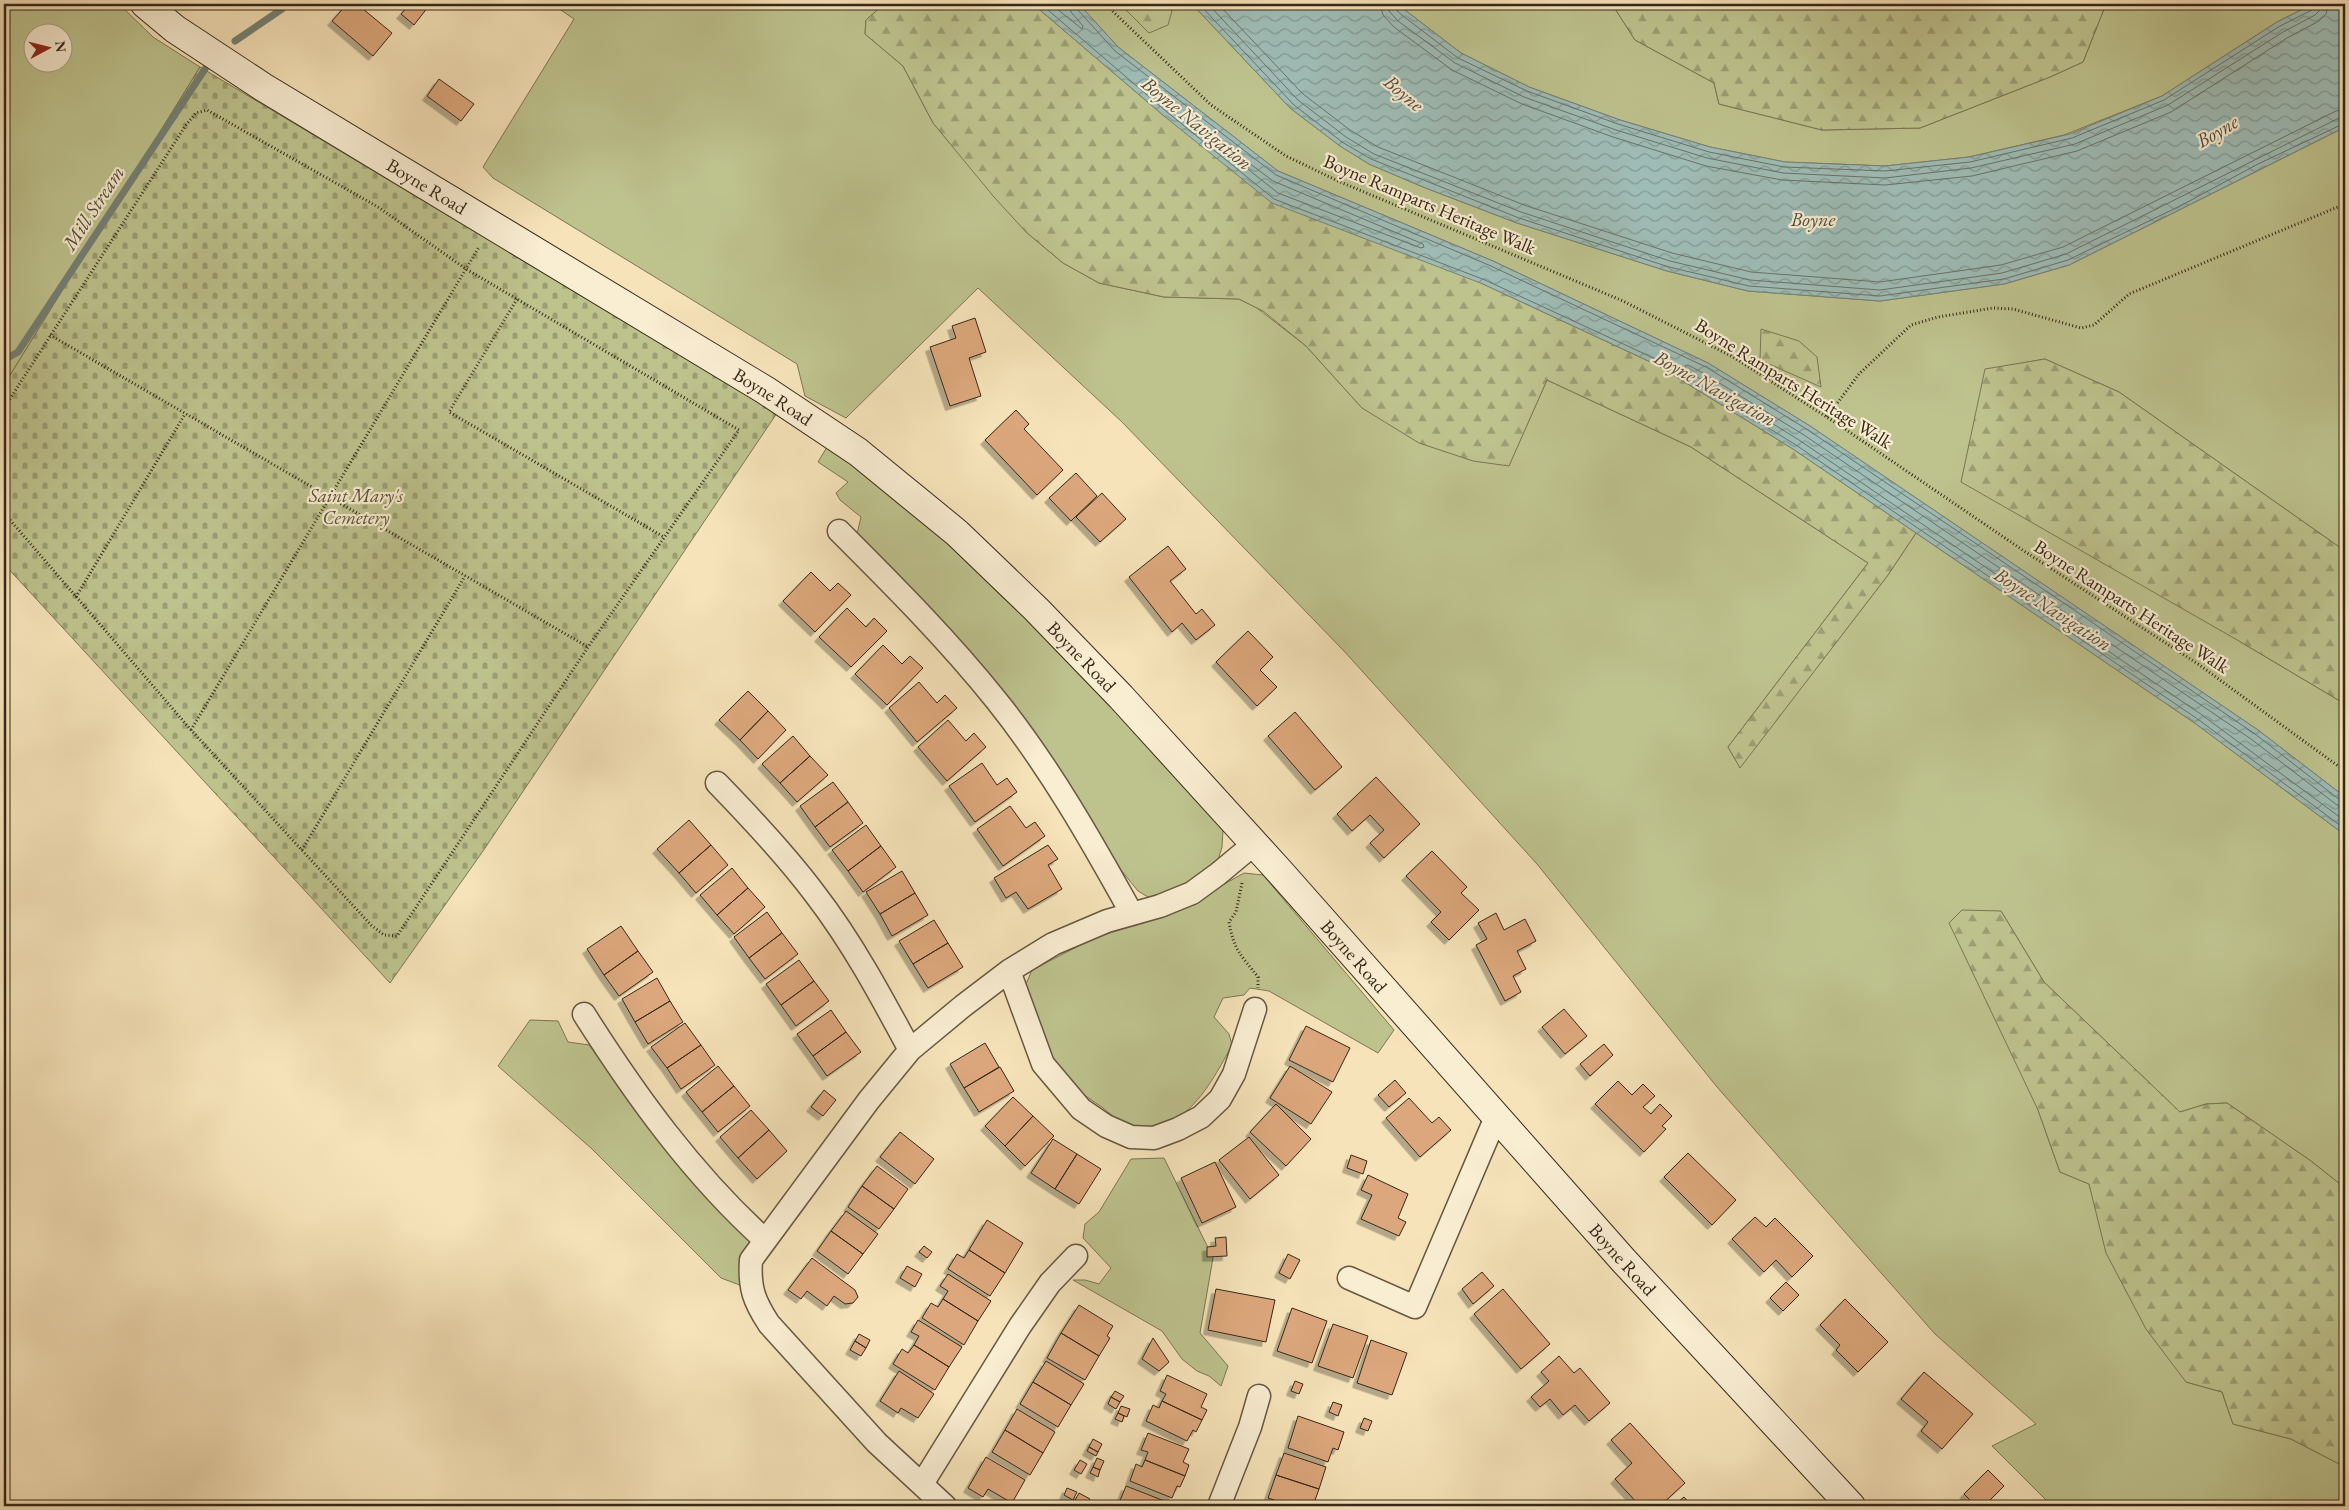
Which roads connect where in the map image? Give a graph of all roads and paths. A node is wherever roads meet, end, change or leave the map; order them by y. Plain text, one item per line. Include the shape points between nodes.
1 (145, 4) edge
2 (1105, 4) edge
3 (2345, 204) edge
4 (493, 225) junction
5 (466, 269) junction
6 (516, 299) junction
7 (50, 335) junction
8 (4, 408) edge
9 (185, 414) junction
10 (1828, 417) junction
11 (329, 498) junction
12 (4, 513) edge
13 (839, 531) dead end
14 (664, 537) junction
15 (465, 576) junction
16 (76, 597) junction
17 (588, 647) junction
18 (191, 730) junction
19 (2345, 772) edge
20 (716, 783) dead end
21 (302, 850) junction
22 (1246, 851) junction
23 (1132, 914) junction
24 (1009, 971) junction
25 (1255, 1009) joint
26 (584, 1014) dead end
27 (910, 1050) junction
28 (1496, 1117) junction
29 (765, 1240) junction
30 (1076, 1256) dead end
31 (1349, 1278) dead end
32 (1259, 1396) dead end
33 (922, 1484) junction
34 (945, 1506) edge
35 (1219, 1506) edge
36 (1851, 1506) edge

1 - 4 street, Boyne Road via 175,29 263,87
2 - 10 path, Boyne Ramparts Heritage Walk via 1211,105 1286,156 1632,305 1733,357
3 - 10 path via 2130,294 2094,325 2081,328 2013,308 1938,317 1911,325 1859,374
4 - 5 path
4 - 22 street, Boyne Road via 765,390 858,452 957,534 1121,697
5 - 6 path
5 - 7 path via 378,207 207,110 196,113 186,125
5 - 11 path
6 - 14 path via 449,412
6 - 14 path via 739,430
7 - 8 path
7 - 9 path
9 - 11 path
9 - 16 path
10 - 19 path, Boyne Ramparts Heritage Walk via 2027,553 2198,664
11 - 15 path
11 - 18 path
12 - 16 path
13 - 23 street via 942,637 996,700 1088,836
14 - 17 path
15 - 17 path
15 - 21 path
16 - 18 path
17 - 21 path via 398,936 384,935 371,926
18 - 21 path
20 - 27 street via 816,894 857,955
22 - 23 street via 1192,892
22 - 25 path via 1242,892 1229,922 1232,940 1239,954 1258,977
22 - 28 street, Boyne Road
23 - 24 street via 1053,944
24 - 25 street via 1043,1064 1081,1108 1106,1126 1131,1136 1154,1138 1178,1130 1201,1117 1220,1099 1234,1074
24 - 27 street
26 - 29 street via 654,1116 709,1184
27 - 29 street
28 - 31 street via 1415,1308
28 - 36 street, Boyne Road via 1624,1261
29 - 33 street via 751,1260 750,1281 756,1304 769,1324 877,1443
30 - 33 street via 1050,1283 1020,1326
32 - 35 street
33 - 34 street

